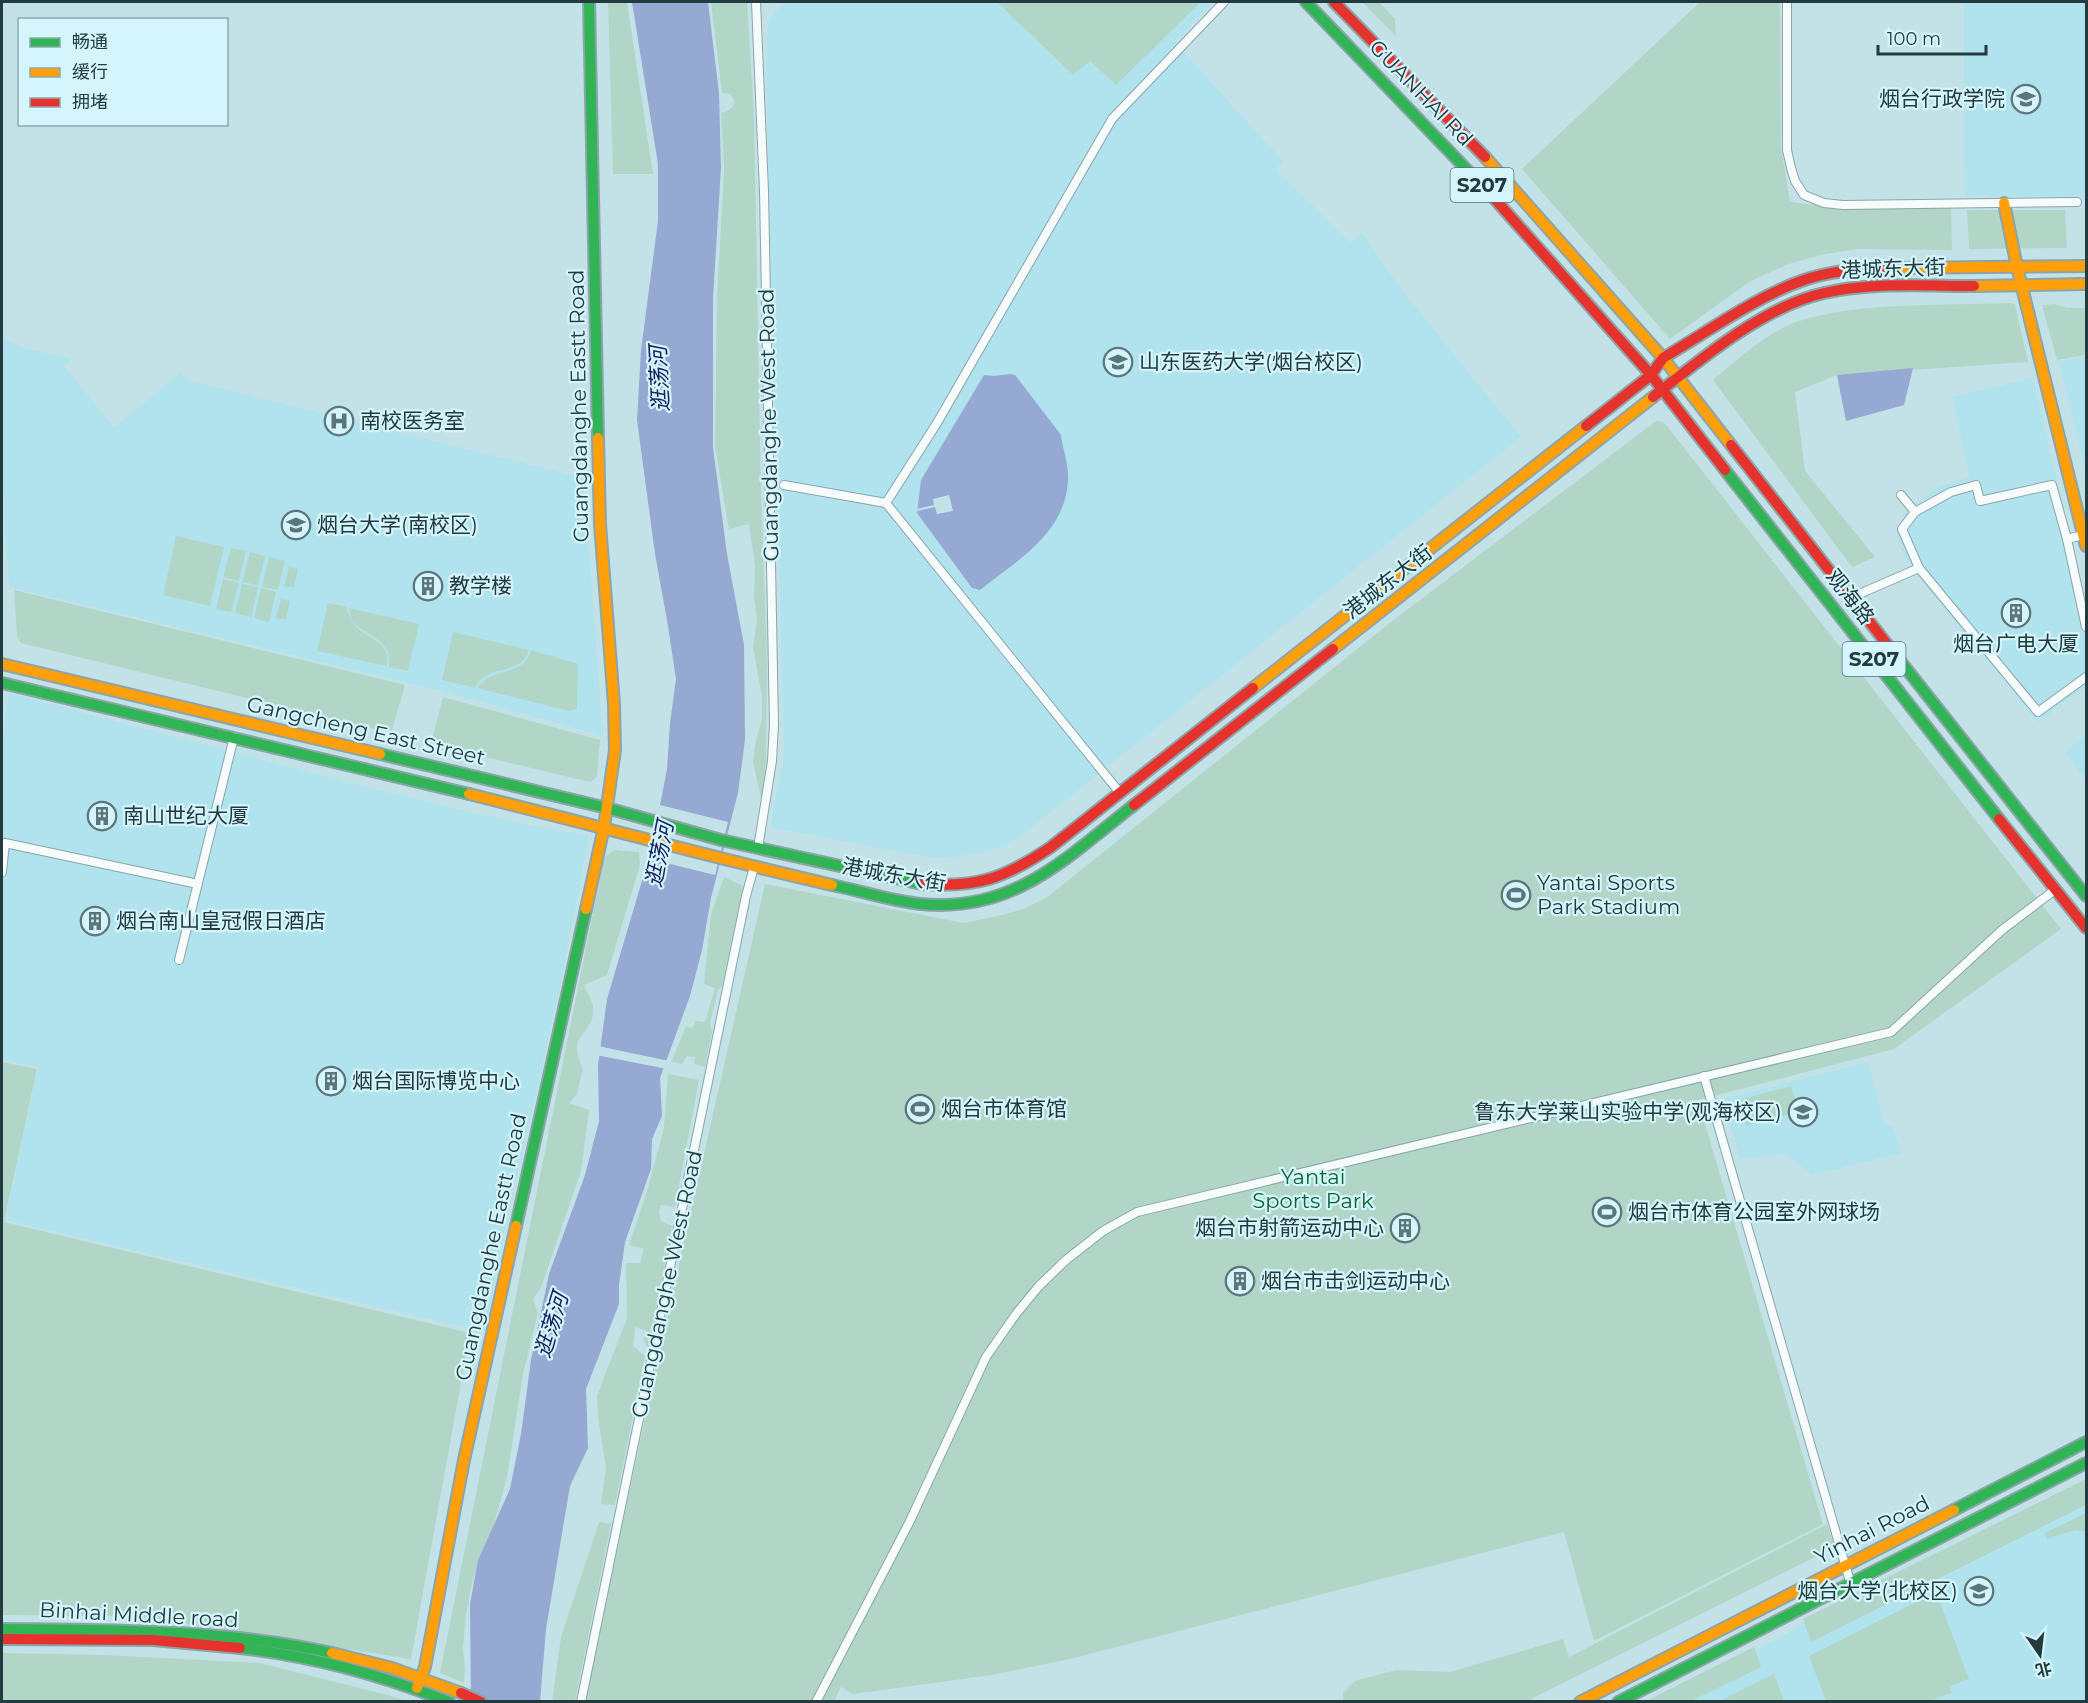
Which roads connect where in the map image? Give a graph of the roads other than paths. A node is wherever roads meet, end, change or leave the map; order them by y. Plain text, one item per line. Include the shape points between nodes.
1 (589, 2) edge
2 (756, 2) edge
3 (1224, 2) edge
4 (1306, 2) edge
5 (1334, 2) edge
6 (1788, 2) edge
7 (2077, 202) dead end
8 (2004, 203) junction
9 (2017, 267) junction
10 (2086, 267) edge
11 (2086, 284) edge
12 (2022, 286) junction
13 (1663, 358) junction
14 (1651, 375) junction
15 (1678, 377) junction
16 (1663, 390) junction
17 (784, 485) dead end
18 (1900, 495) dead end
19 (886, 503) junction
20 (1915, 512) junction
21 (2083, 520) edge
22 (2083, 535) junction
23 (2067, 539) junction
24 (2086, 546) edge
25 (1919, 568) junction
26 (1850, 598) junction
27 (2086, 627) edge
28 (2, 664) edge
29 (2086, 677) edge
30 (2, 683) edge
31 (234, 737) junction
32 (407, 762) junction
33 (403, 779) junction
34 (1120, 793) junction
35 (608, 808) junction
36 (604, 827) junction
37 (721, 840) joint
38 (758, 848) junction
39 (720, 859) joint
40 (754, 867) junction
41 (2, 872) edge
42 (198, 884) junction
43 (2056, 889) junction
44 (2086, 896) edge
45 (2086, 928) edge
46 (179, 960) dead end
47 (1704, 1076) junction
48 (2086, 1442) edge
49 (2086, 1463) edge
50 (1844, 1566) junction
51 (1851, 1585) junction
52 (2, 1629) edge
53 (2, 1639) edge
54 (422, 1676) junction
55 (417, 1688) junction
56 (449, 1701) edge
57 (481, 1701) edge
58 (581, 1701) edge
59 (816, 1701) edge
60 (1580, 1701) edge
61 (1618, 1701) edge

1 - 35 main road, Guangdanghe Eastt Road via 600,524 614,704 615,750
2 - 38 street, Guangdanghe West Road via 764,202 774,724
3 - 19 street via 1112,119 937,423
4 - 14 main road, GUANHAI Rd / S207 via 1482,185
5 - 13 main road, GUANHAI Rd / S207 via 1498,170
6 - 8 street via 1786,150 1795,181 1804,195 1843,205
7 - 8 street
8 - 9 main road
9 - 10 main road, 港城东大街
9 - 12 main road
9 - 13 main road, 港城东大街 via 1860,268 1806,279 1756,303
11 - 12 main road, 港城东大街
12 - 15 main road, 港城东大街 via 1872,287 1809,297 1733,338
12 - 21 main road
13 - 14 main road, 港城东大街
13 - 15 main road, 观海路 / S207
14 - 16 main road, 观海路 / S207
14 - 34 main road, 港城东大街
15 - 16 main road, 港城东大街
15 - 26 main road, 观海路 / S207
16 - 40 main road, 港城东大街 via 1029,885 994,899 942,906
16 - 43 main road, 观海路 / S207
17 - 19 street
18 - 20 street
19 - 34 street
20 - 23 street via 1951,492 1976,485 1980,501 2052,485
20 - 25 street via 1902,530
21 - 22 main road
22 - 23 street
22 - 24 main road
23 - 27 street
25 - 26 street
25 - 29 street via 2038,712
26 - 44 main road, 观海路 / S207
28 - 32 main road, Gangcheng East Street
30 - 31 main road, Gangcheng East Street
31 - 33 main road, Gangcheng East Street
31 - 42 street
32 - 33 main road
32 - 35 main road, Gangcheng East Street
33 - 36 main road, Gangcheng East Street
34 - 38 main road, 港城东大街 via 1031,862 992,881 968,886 919,884
35 - 36 main road, Guangdanghe Eastt Road
35 - 37 main road, Gangcheng East Street
36 - 39 main road, Gangcheng East Street
36 - 54 main road, Guangdanghe Eastt Road via 464,1460
37 - 38 main road, 港城东大街
39 - 40 main road, 港城东大街
40 - 58 street, Guangdanghe West Road
41 - 42 street via 5,843
42 - 46 street
43 - 45 main road, 观海路 / S207
43 - 47 street via 2002,930 1891,1032
47 - 50 street
47 - 59 street via 1137,1212 1103,1231 1039,1286 986,1357 909,1523
48 - 50 main road, Yinhai Road
49 - 51 main road, Yinhai Road
50 - 51 street
50 - 60 main road, Yinhai Road
51 - 61 main road, Yinhai Road
52 - 54 main road, Binhai Middle road via 175,1632 274,1643 347,1656
53 - 55 main road, Binhai Middle road via 174,1641 273,1652
54 - 55 main road, Guangdanghe Eastt Road
54 - 57 main road, Binhai Middle road
55 - 56 main road, Binhai Middle road

